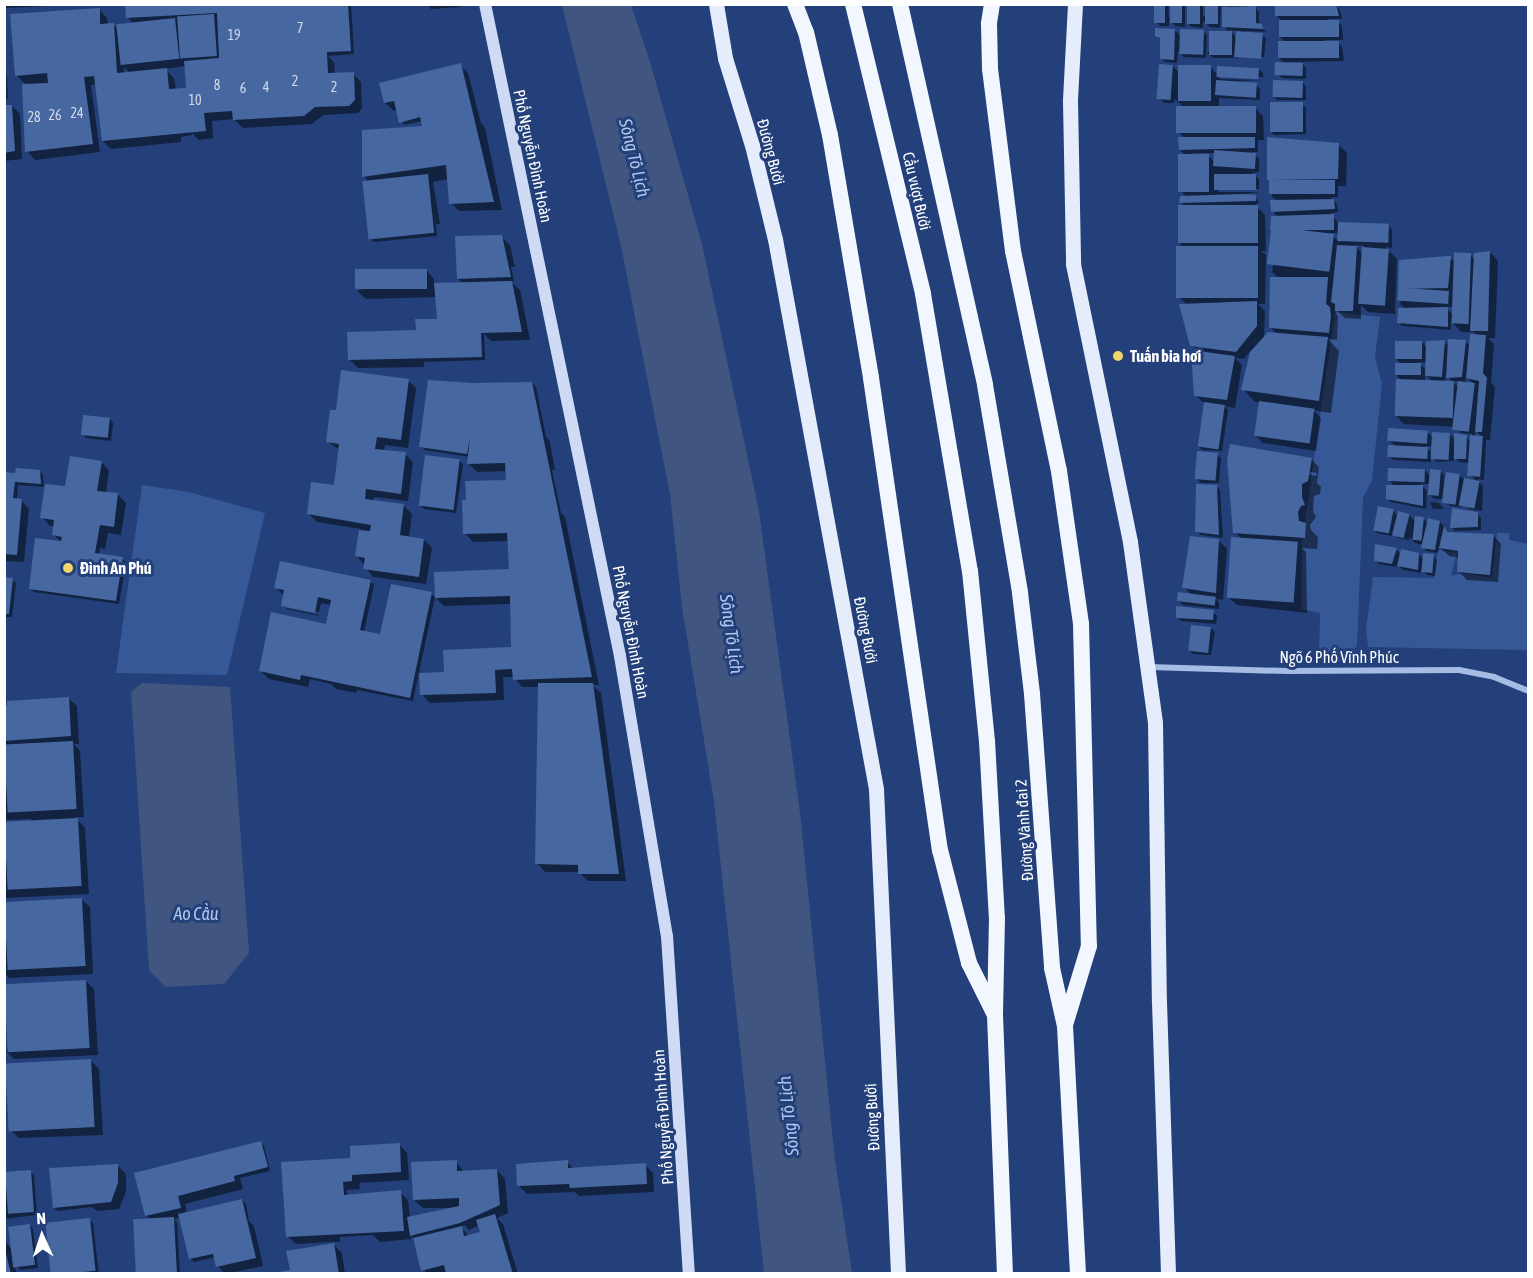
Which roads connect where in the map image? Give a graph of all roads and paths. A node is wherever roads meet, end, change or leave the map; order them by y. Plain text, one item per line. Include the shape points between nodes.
1 (485, 4) edge
2 (716, 4) edge
3 (795, 4) edge
4 (853, 4) edge
5 (900, 4) edge
6 (992, 4) edge
7 (1075, 4) edge
8 (985, 385) joint
9 (940, 387) joint
10 (1146, 667) junction
11 (1528, 691) edge
12 (995, 1015) junction
13 (1065, 1026) junction
14 (689, 1274) edge
15 (898, 1274) edge
16 (1005, 1274) edge
17 (1078, 1274) edge
18 (1168, 1274) edge

1 - 14 main road, Phố Nguyễn Đình Hoàn via 620,656 667,936
2 - 15 main road, Đường Bưởi via 725,58 775,238 876,789
3 - 12 highway via 806,32 836,170 871,378 940,850 969,963
4 - 9 highway, Cầu vượt Bưởi via 923,294
5 - 8 highway, Cầu vượt Bưởi
6 - 13 highway via 990,69 1013,251 1059,471 1081,624 1089,946
7 - 10 main road via 1070,101 1073,264 1130,542
8 - 13 highway, Đường Vành đai 2 via 1020,593 1032,694 1052,968
9 - 12 highway, Đường Vành đai 2 via 981,664 997,918
10 - 11 street, Ngõ 6 Phố Vĩnh Phúc via 1459,670 1494,677
10 - 18 main road via 1155,723
12 - 16 highway, Đường Vành đai 2
13 - 17 highway, Đường Vành đai 2

